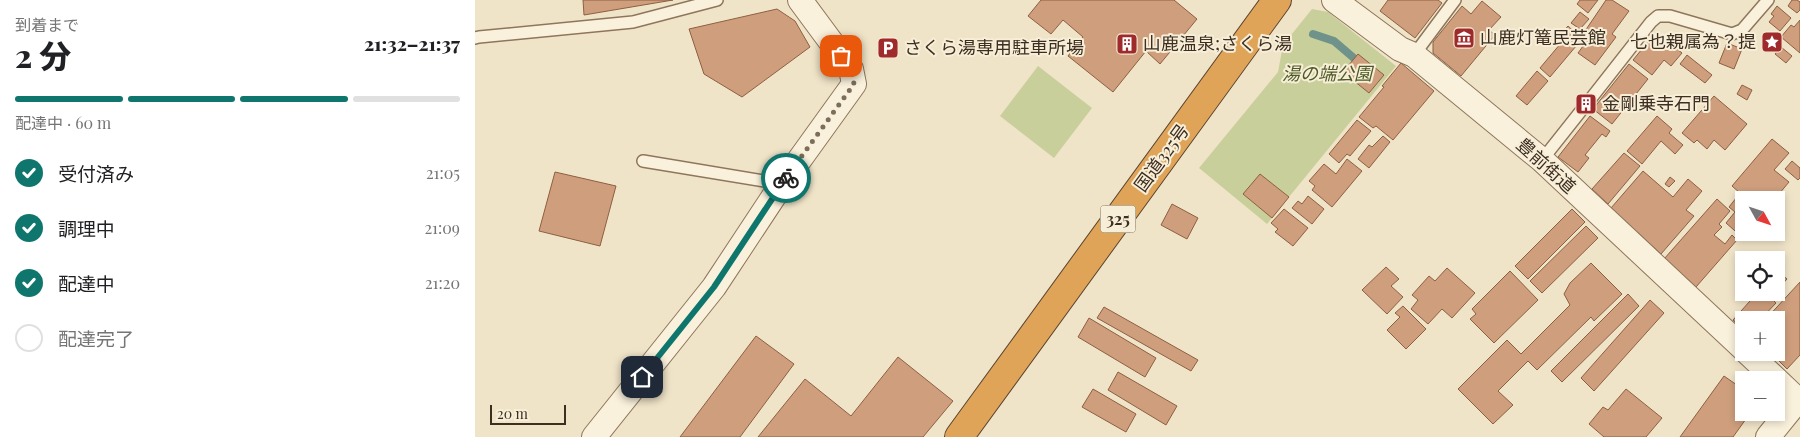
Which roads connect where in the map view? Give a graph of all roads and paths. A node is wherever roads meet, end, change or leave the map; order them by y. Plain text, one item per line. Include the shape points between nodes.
1 (717, 0) edge
2 (800, 0) edge
3 (1277, 0) edge
4 (1334, 0) edge
5 (1455, 0) edge
6 (1768, 0) edge
7 (475, 38) edge
8 (1414, 55) junction
9 (1542, 160) junction
10 (643, 161) dead end
11 (782, 184) junction
12 (1735, 341) edge
13 (1757, 361) edge
14 (1798, 396) edge
15 (594, 437) edge
16 (959, 437) edge
17 (1768, 437) edge

1 - 7 lane via 633,22
2 - 11 street via 851,69 854,84
3 - 16 highway, 国道325号 / 325
4 - 8 street, 豊前街道 via 1400,49
5 - 8 lane
6 - 9 lane via 1742,30 1732,34 1670,16 1658,16
8 - 9 street, 豊前街道
9 - 12 street, 豊前街道
10 - 11 lane
11 - 15 street via 714,287
13 - 14 street
14 - 17 street

